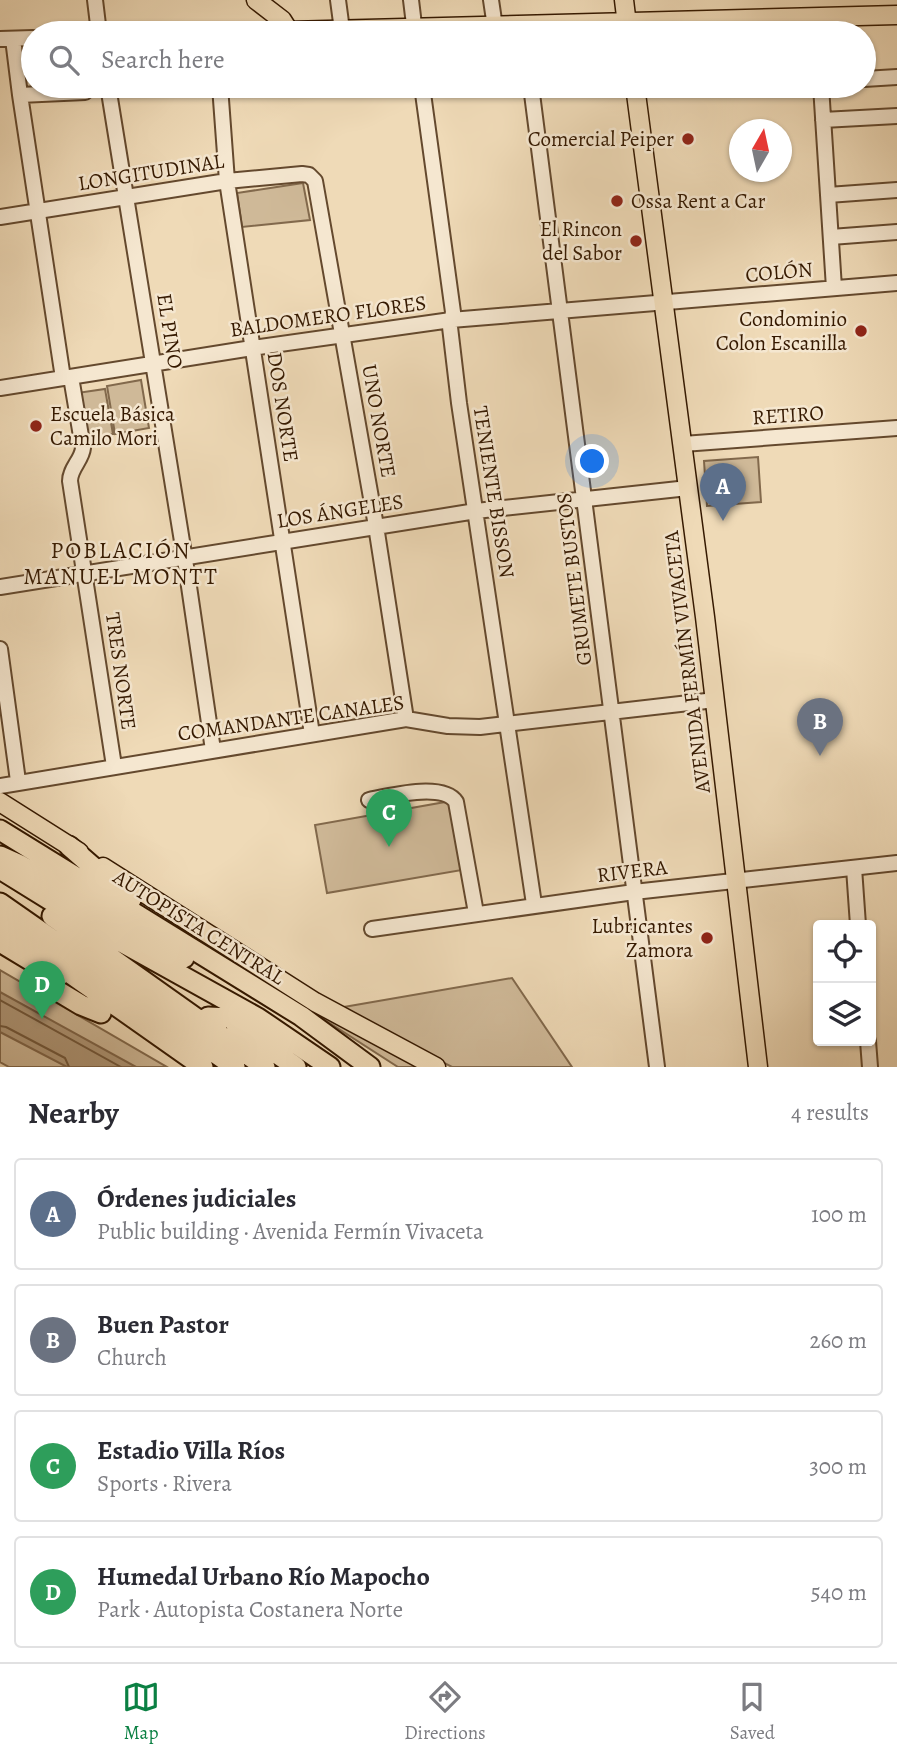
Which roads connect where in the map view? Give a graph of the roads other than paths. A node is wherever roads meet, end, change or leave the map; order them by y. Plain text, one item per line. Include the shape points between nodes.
1 (94, 0) edge
2 (256, 0) edge
3 (338, 0) edge
4 (411, 0) edge
5 (491, 0) edge
6 (624, 0) edge
7 (897, 15) edge
8 (97, 21) edge
9 (283, 21) edge
10 (341, 21) edge
11 (414, 21) edge
12 (494, 21) edge
13 (626, 21) edge
14 (853, 21) edge
15 (7, 39) edge
16 (897, 77) edge
17 (876, 78) edge
18 (20, 95) joint
19 (110, 98) edge
20 (221, 98) edge
21 (424, 98) edge
22 (532, 98) edge
23 (637, 98) edge
24 (822, 98) edge
25 (897, 116) edge
26 (823, 120) junction
27 (309, 175) joint
28 (228, 181) junction
29 (897, 190) edge
30 (828, 195) junction
31 (126, 197) junction
32 (38, 211) junction
33 (0, 217) edge
34 (897, 232) edge
35 (831, 237) junction
36 (897, 283) edge
37 (834, 288) junction
38 (664, 302) junction
39 (559, 311) junction
40 (451, 320) junction
41 (342, 334) junction
42 (252, 348) junction
43 (154, 363) junction
44 (67, 378) junction
45 (0, 388) edge
46 (897, 428) edge
47 (683, 444) junction
48 (688, 488) junction
49 (586, 500) junction
50 (476, 511) junction
51 (376, 526) junction
52 (282, 541) junction
53 (185, 557) junction
54 (86, 573) junction
55 (0, 587) edge
56 (0, 649) edge
57 (715, 700) junction
58 (611, 713) junction
59 (406, 719) junction
60 (508, 725) junction
61 (312, 734) junction
62 (213, 750) junction
63 (114, 766) junction
64 (18, 781) junction
65 (0, 786) edge
66 (369, 800) dead end
67 (0, 802) edge
68 (0, 830) edge
69 (69, 846) junction
70 (0, 856) edge
71 (897, 863) edge
72 (854, 868) junction
73 (0, 871) edge
74 (736, 881) junction
75 (634, 892) junction
76 (0, 902) edge
77 (534, 904) junction
78 (476, 913) junction
79 (858, 920) edge
80 (0, 924) edge
81 (372, 929) dead end
82 (0, 942) edge
83 (194, 951) junction
84 (0, 955) edge
85 (268, 996) junction
86 (124, 1012) junction
87 (101, 1013) dead end
88 (301, 1016) junction
89 (868, 1046) edge
90 (430, 1065) edge
91 (203, 1067) edge
92 (235, 1067) edge
93 (265, 1067) edge
94 (296, 1067) edge
95 (330, 1067) edge
96 (370, 1067) edge
97 (388, 1067) edge
98 (657, 1067) edge
99 (758, 1067) edge
100 (870, 1067) edge

1 - 8 street
2 - 9 main road
3 - 10 street
4 - 11 street
5 - 12 street
6 - 13 main road
7 - 14 main road
15 - 18 street, TRES NORTE
16 - 17 street
18 - 32 street, TRES NORTE
19 - 31 street, EL PINO
20 - 28 street, DOS NORTE
21 - 40 street, TENIENTE BISSON
22 - 39 street, GRUMETE BUSTOS
23 - 38 main road, AVENIDA FERMÍN VIVACETA
24 - 26 street
25 - 26 street
26 - 30 street
27 - 28 street, LONGITUDINAL
27 - 41 street, UNO NORTE via 315,181
28 - 31 street, LONGITUDINAL
28 - 42 street, DOS NORTE
29 - 30 street
30 - 35 street
31 - 32 street, LONGITUDINAL
31 - 43 street, EL PINO
32 - 33 street, LONGITUDINAL
32 - 44 street, TRES NORTE
34 - 35 street
35 - 37 street
36 - 37 street, COLÓN
37 - 38 street, COLÓN
38 - 39 street, BALDOMERO FLORES
38 - 47 main road, AVENIDA FERMÍN VIVACETA
39 - 40 street, BALDOMERO FLORES
39 - 49 street, GRUMETE BUSTOS
40 - 41 street, BALDOMERO FLORES
40 - 50 street, TENIENTE BISSON
41 - 42 street, BALDOMERO FLORES
41 - 51 street, UNO NORTE
42 - 43 street, BALDOMERO FLORES
42 - 52 street, DOS NORTE
43 - 44 street, BALDOMERO FLORES
43 - 53 street, EL PINO
44 - 45 street, BALDOMERO FLORES
44 - 54 street, TRES NORTE via 83,448 70,481
46 - 47 street, RETIRO
47 - 48 main road, AVENIDA FERMÍN VIVACETA
48 - 49 street, LOS ÁNGELES
48 - 57 main road, AVENIDA FERMÍN VIVACETA
49 - 50 street, LOS ÁNGELES
49 - 58 street, GRUMETE BUSTOS
50 - 51 street, LOS ÁNGELES
50 - 60 street, TENIENTE BISSON
51 - 52 street, LOS ÁNGELES
51 - 59 street, UNO NORTE
52 - 53 street, LOS ÁNGELES
52 - 61 street, DOS NORTE
53 - 54 street, LOS ÁNGELES
53 - 62 street, EL PINO
54 - 55 street, LOS ÁNGELES
54 - 63 street, TRES NORTE
56 - 64 street
57 - 58 street, COMANDANTE CANALES
57 - 74 main road, AVENIDA FERMÍN VIVACETA
58 - 60 street, COMANDANTE CANALES
58 - 75 street, GRUMETE BUSTOS
59 - 60 street, COMANDANTE CANALES via 457,727
59 - 61 street, COMANDANTE CANALES
60 - 77 street, TENIENTE BISSON
61 - 62 street, COMANDANTE CANALES
62 - 63 street, COMANDANTE CANALES
63 - 64 street, COMANDANTE CANALES
64 - 65 street, COMANDANTE CANALES
66 - 78 street via 422,792 452,796
67 - 69 main road
68 - 83 highway, AUTOPISTA CENTRAL
69 - 83 highway
69 - 90 main road via 315,1002
70 - 85 highway via 163,947
71 - 72 street, RIVERA
72 - 74 street, RIVERA
72 - 79 street
73 - 93 highway via 59,920
73 - 95 highway via 258,1018
74 - 75 street, RIVERA
74 - 99 main road, AVENIDA FERMÍN VIVACETA
75 - 77 street, RIVERA
75 - 98 street, GRUMETE BUSTOS
76 - 92 highway
77 - 78 street, RIVERA
78 - 81 street, RIVERA
80 - 86 highway
82 - 86 highway
83 - 85 highway, AUTOPISTA CENTRAL
84 - 87 highway
85 - 88 highway, AUTOPISTA CENTRAL
86 - 91 highway
88 - 96 highway, AUTOPISTA CENTRAL
88 - 97 highway
89 - 100 street
94 - 95 highway via 242,1028 210,1017 242,1021

